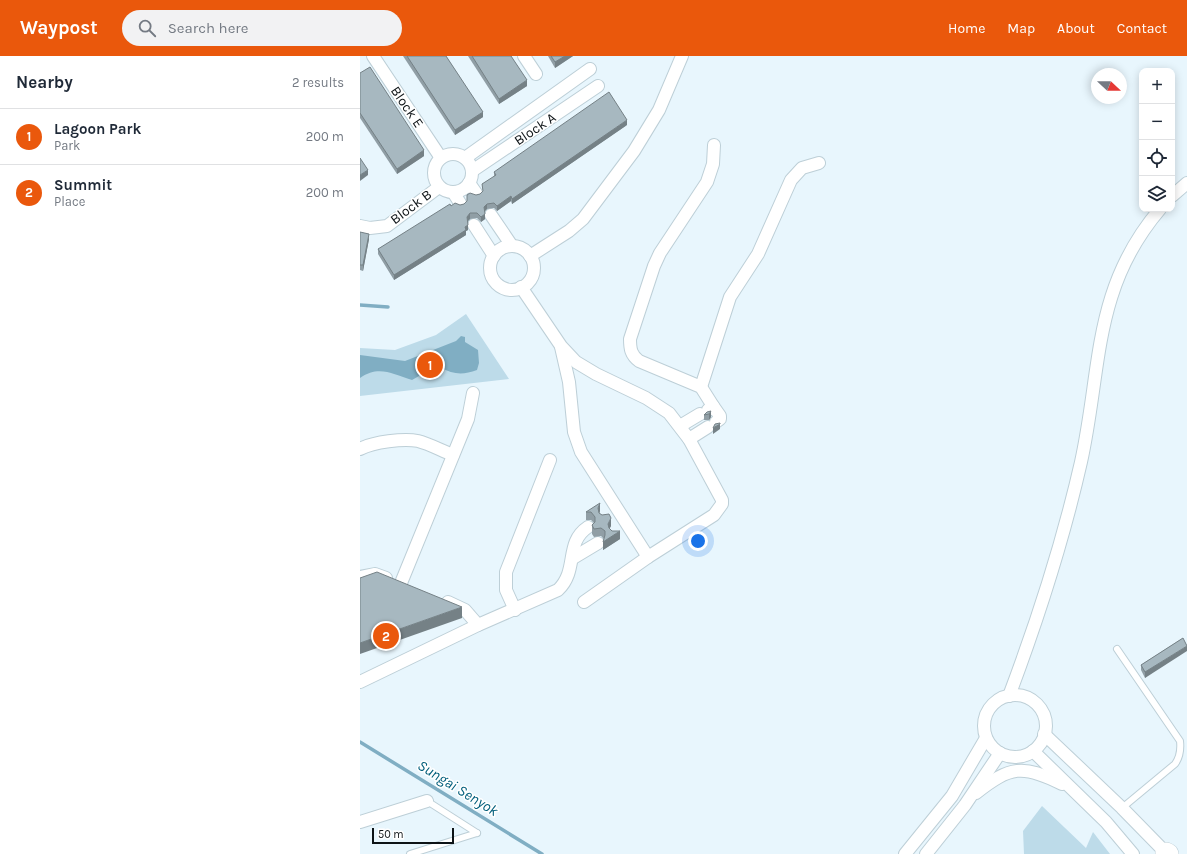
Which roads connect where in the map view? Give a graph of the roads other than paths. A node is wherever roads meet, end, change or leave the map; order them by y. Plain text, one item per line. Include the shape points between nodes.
1 (373, 56) edge
2 (524, 56) edge
3 (682, 56) edge
4 (590, 69) dead end
5 (536, 74) dead end
6 (598, 86) dead end
7 (714, 145) dead end
8 (441, 158) junction
9 (464, 158) junction
10 (819, 163) dead end
11 (470, 177) junction
12 (1187, 183) edge
13 (438, 187) junction
14 (453, 192) junction
15 (1175, 193) edge
16 (476, 194) edge
17 (460, 203) edge
18 (1158, 212) edge
19 (491, 215) dead end
20 (474, 225) dead end
21 (360, 226) edge
22 (512, 246) junction
23 (494, 256) junction
24 (530, 256) junction
25 (521, 288) junction
26 (561, 346) junction
27 (701, 387) junction
28 (473, 393) dead end
29 (707, 410) junction
30 (680, 426) junction
31 (688, 439) junction
32 (360, 449) edge
33 (453, 455) junction
34 (550, 460) dead end
35 (616, 508) junction
36 (604, 516) edge
37 (627, 525) junction
38 (588, 527) dead end
39 (615, 532) edge
40 (598, 543) dead end
41 (648, 557) junction
42 (573, 558) junction
43 (360, 577) edge
44 (438, 598) edge
45 (584, 602) dead end
46 (515, 610) junction
47 (478, 625) junction
48 (1117, 649) dead end
49 (360, 682) edge
50 (1010, 696) junction
51 (1044, 734) junction
52 (986, 738) junction
53 (1033, 751) junction
54 (1000, 753) junction
55 (1072, 789) junction
56 (970, 798) junction
57 (427, 800) joint
58 (1122, 808) junction
59 (360, 822) edge
60 (410, 854) edge
61 (905, 854) edge
62 (926, 854) edge
63 (1133, 854) edge
64 (1167, 854) edge

1 - 8 street, Block E
2 - 5 street
3 - 24 street via 659,110 634,151 583,219
4 - 9 street
6 - 11 street, Block A
7 - 27 street via 713,164 707,182 660,253 630,339 634,357 639,361
8 - 9 street via 453,154
8 - 13 street via 437,162 434,174
9 - 11 street via 468,161
10 - 27 street via 802,168 790,180 758,254 730,297
11 - 14 street via 459,191
11 - 16 street
12 - 15 street
13 - 14 street
13 - 21 street, Block B via 387,226
14 - 17 street
18 - 50 street via 1130,250 1105,314 1078,475 1042,605
19 - 22 street
20 - 23 street
22 - 23 street via 505,247
22 - 24 street
23 - 25 street via 490,269 495,282 507,289
24 - 25 street via 533,270 527,283
25 - 26 street
26 - 30 street via 584,368 646,398 669,413
26 - 35 street via 567,367 576,441
27 - 29 street
28 - 33 street via 468,418
29 - 30 street
29 - 31 street via 720,416 720,419
30 - 31 street
31 - 41 street via 721,495 722,504 714,515
32 - 33 street via 373,444 410,440
33 - 43 street via 405,585 375,574
34 - 46 street via 506,572 506,590
35 - 36 street
35 - 37 street
37 - 39 street
37 - 41 street
38 - 42 street via 576,538
40 - 42 street
41 - 45 street
42 - 46 street via 566,579 558,590
44 - 47 street via 465,610
46 - 47 street
47 - 49 street
48 - 58 lane via 1180,741 1181,748 1175,764
50 - 51 street via 1025,697 1037,705 1044,719
50 - 52 street via 995,702 986,715
51 - 53 street
51 - 58 street
52 - 54 street
52 - 61 street via 952,796
53 - 54 street via 1013,757
53 - 55 street
54 - 56 street
55 - 56 street via 1038,773 1014,771 995,778
55 - 63 street via 1106,822
56 - 62 street
57 - 59 street
57 - 60 lane via 477,833
58 - 64 street

